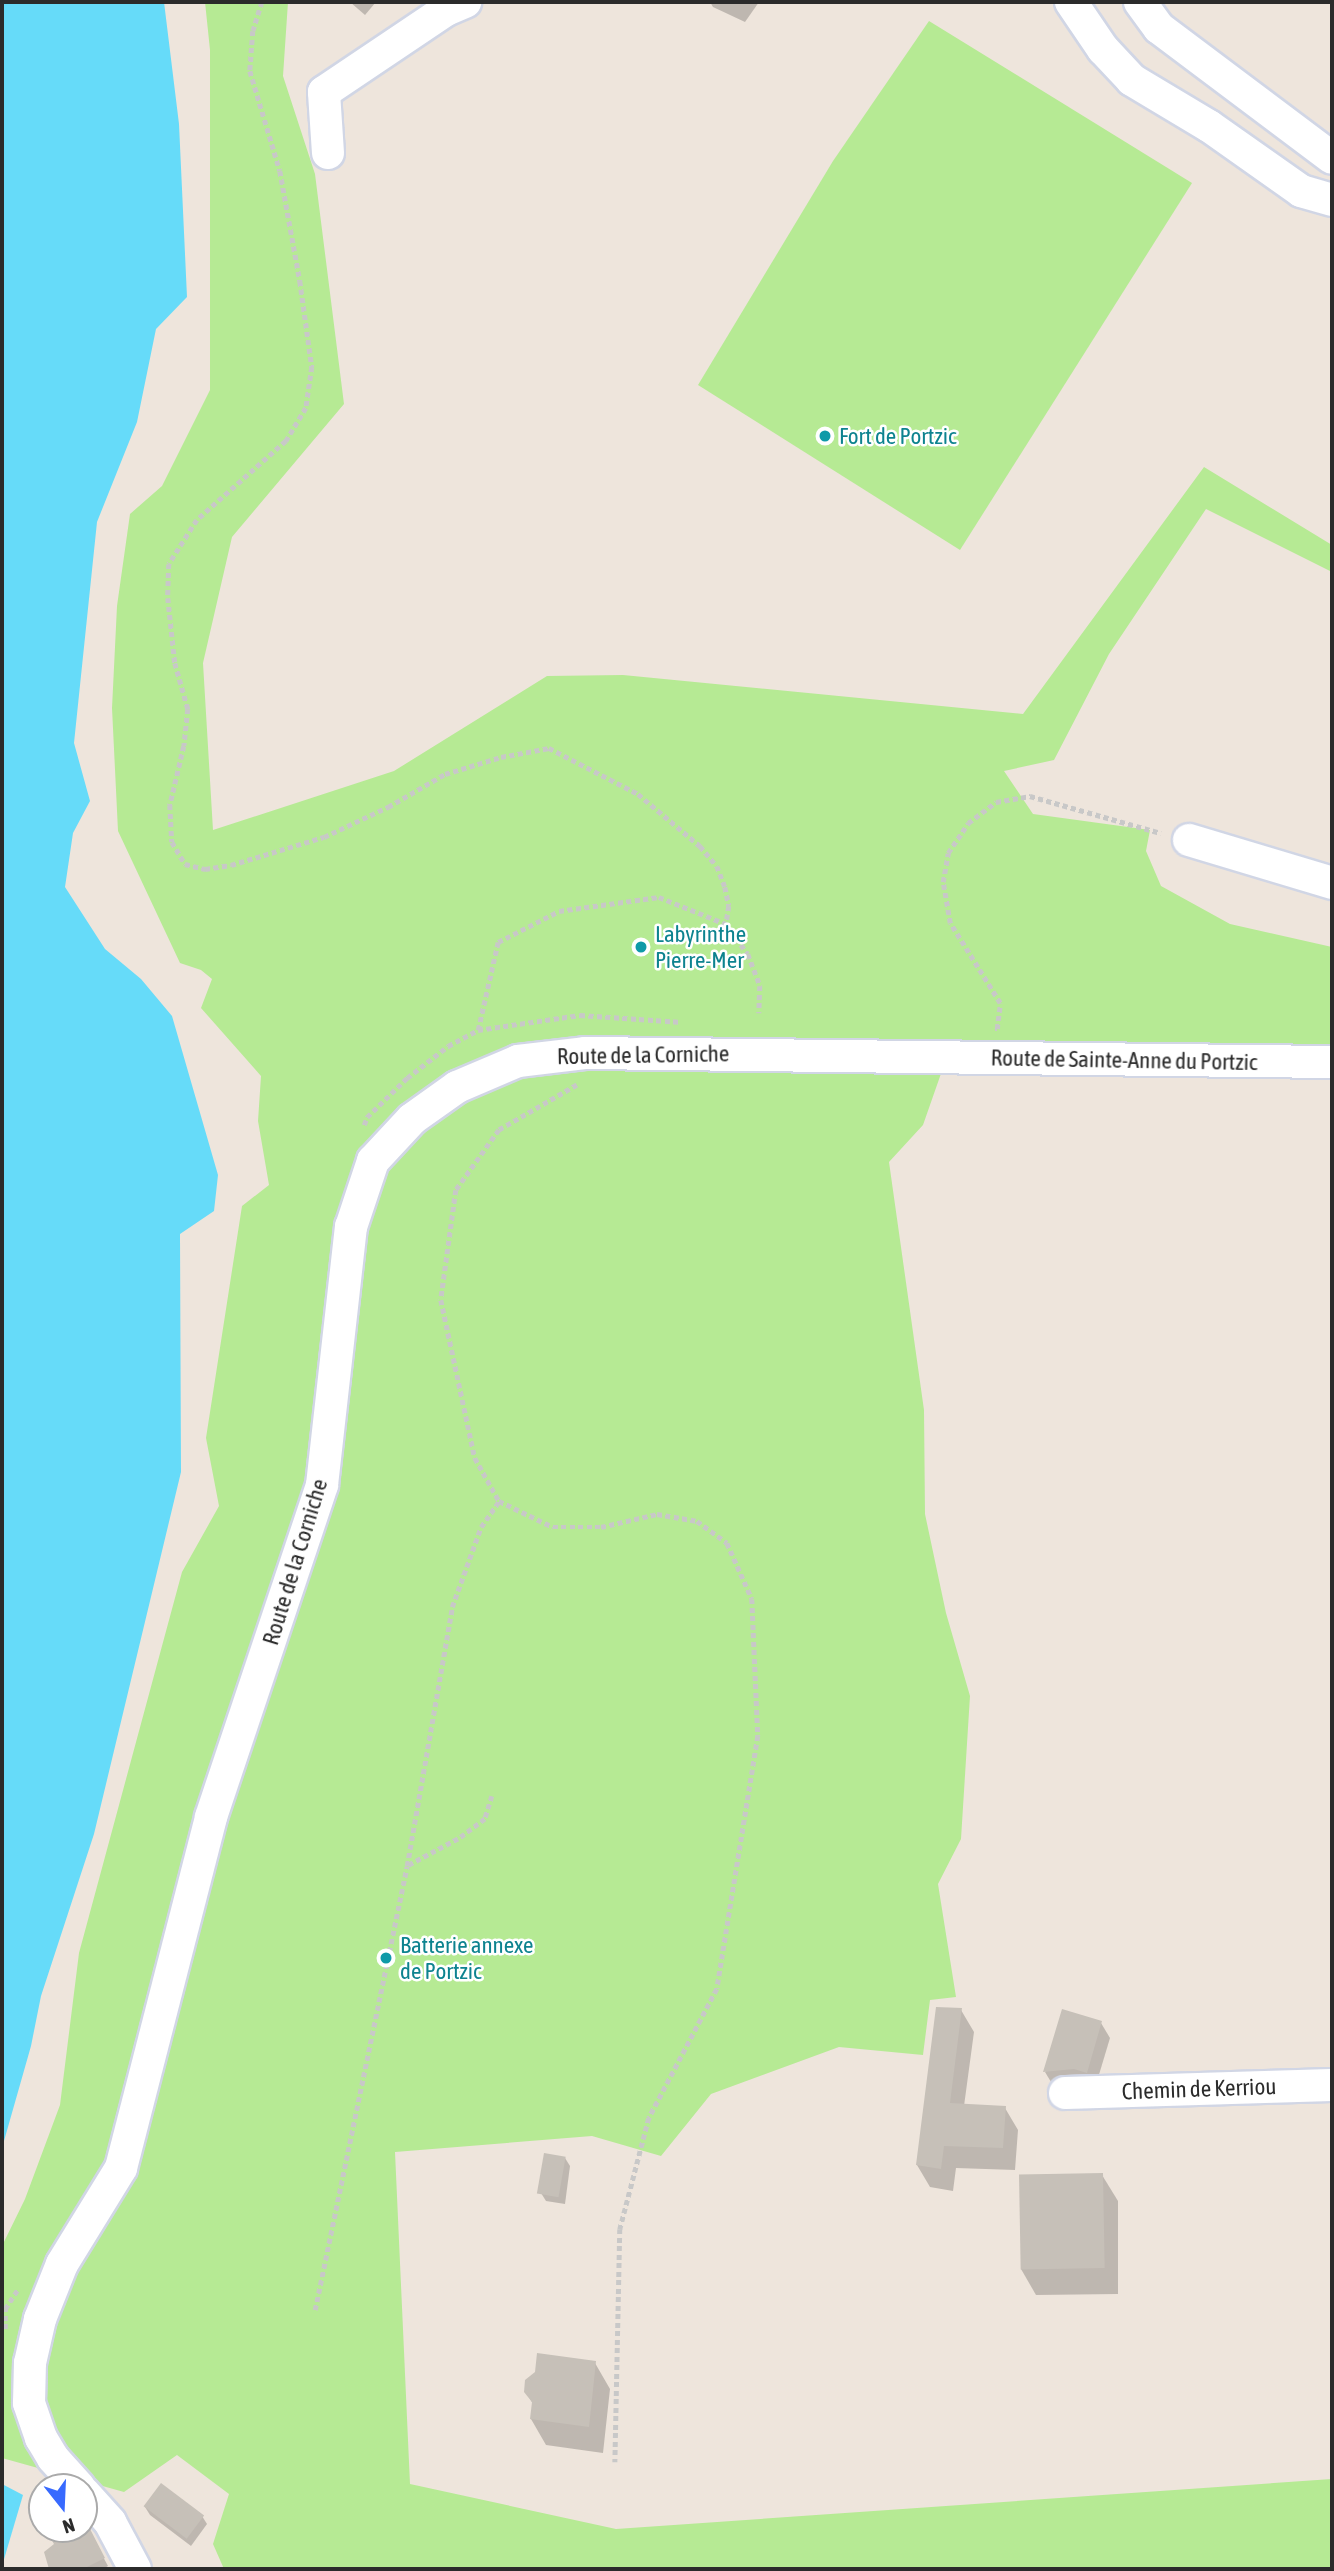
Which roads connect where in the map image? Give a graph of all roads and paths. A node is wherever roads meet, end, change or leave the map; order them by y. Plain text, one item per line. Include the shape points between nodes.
1 (262, 2) edge
2 (465, 2) edge
3 (1071, 2) edge
4 (1140, 2) edge
5 (328, 153) dead end
6 (1332, 158) edge
7 (1332, 200) edge
8 (1189, 840) joint
9 (1332, 883) edge
10 (726, 924) junction
11 (759, 1013) dead end
12 (984, 1028) dead end
13 (478, 1030) dead end
14 (916, 1057) joint
15 (1332, 1062) edge
16 (578, 1084) dead end
17 (499, 1502) junction
18 (492, 1796) dead end
19 (407, 1866) junction
20 (1332, 2085) edge
21 (1065, 2092) dead end
22 (315, 2310) dead end
23 (615, 2462) dead end
24 (66, 2473) edge
25 (98, 2509) edge
26 (135, 2569) edge

1 - 10 path via 253,31 250,71 280,171 312,367 306,408 285,441 197,520 169,565 175,663 188,709 170,805 172,842 185,864 205,869 231,865 324,836 445,774 549,748 638,794 700,846 717,866 725,887
2 - 5 street via 324,92
3 - 7 street via 1103,49 1132,80 1209,126 1301,191
4 - 6 street via 1159,28
8 - 9 street
8 - 12 path via 1030,796 996,802 968,822 948,853 943,882 950,923 1000,1003 997,1029
10 - 11 path via 748,954 760,986
10 - 13 path via 659,897 559,911 498,942
14 - 15 street, Route de Sainte-Anne du Portzic
14 - 24 street, Route de la Corniche via 635,1051 518,1061 457,1087 412,1119 373,1161 351,1227 322,1485 211,1817 121,2168 62,2264 40,2319 30,2363 29,2403 41,2438
16 - 17 path via 499,1130 456,1190 441,1300 475,1458
17 - 19 path via 481,1527 452,1608
17 - 23 path via 553,1527 601,1527 657,1514 697,1521 727,1543 752,1599 758,1736 717,1989 649,2119 620,2229
18 - 19 path via 485,1819
19 - 22 path
20 - 21 street, Chemin de Kerriou
25 - 26 street

